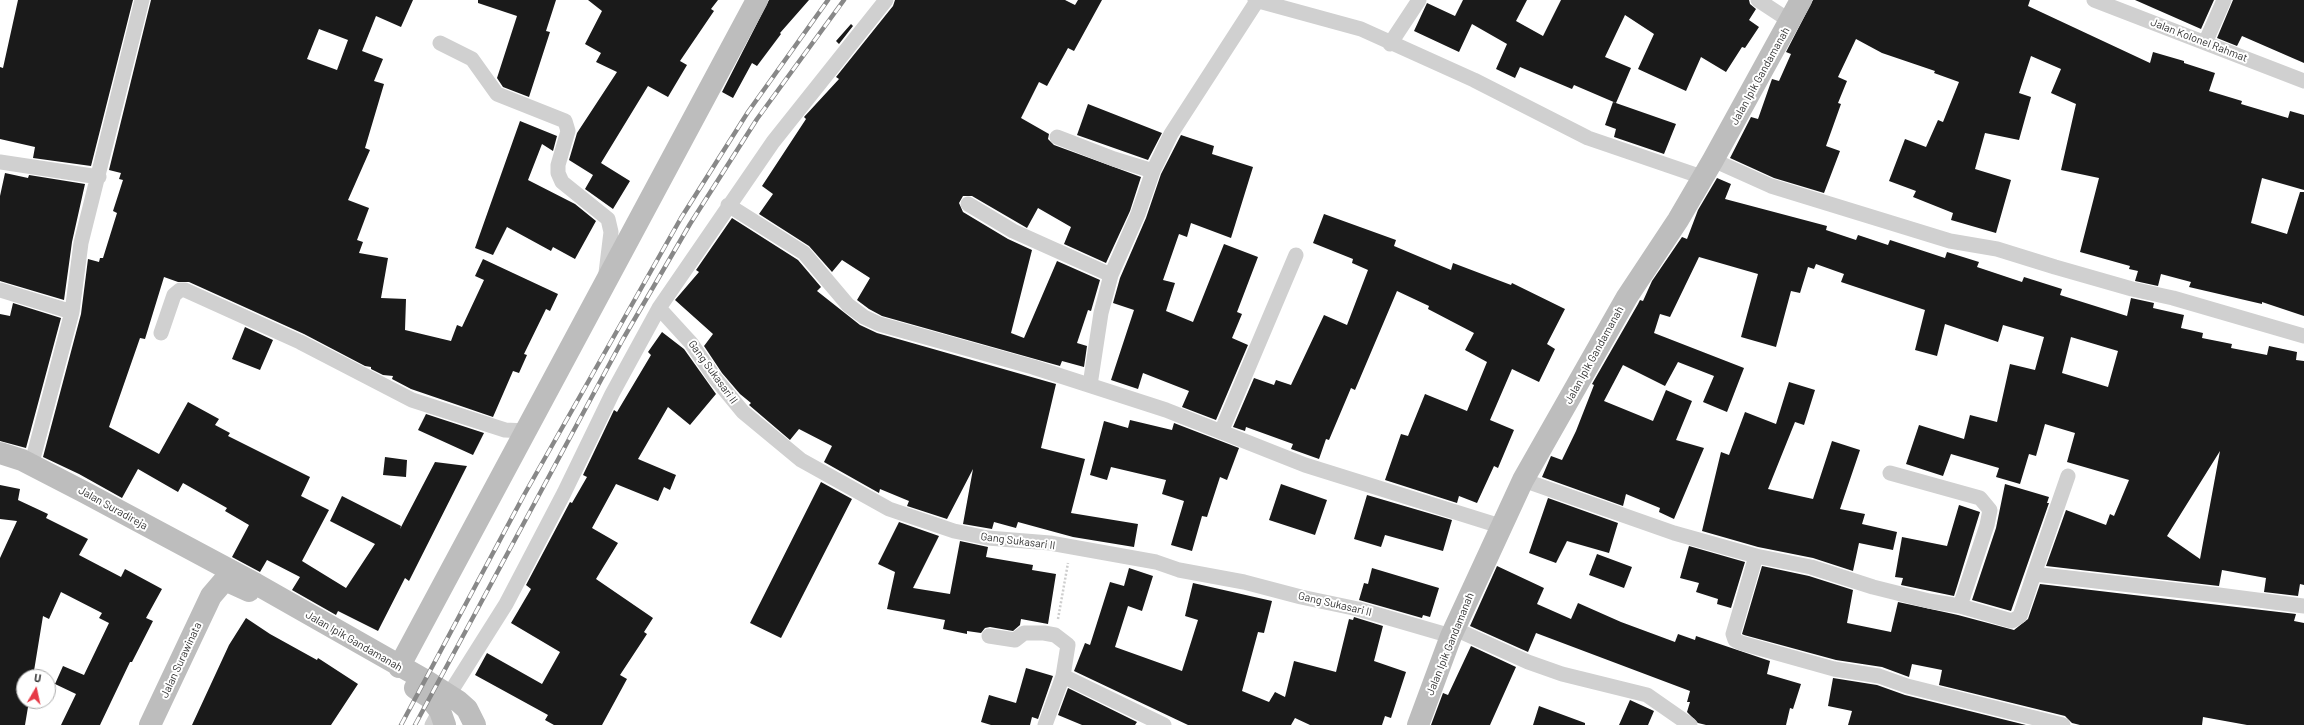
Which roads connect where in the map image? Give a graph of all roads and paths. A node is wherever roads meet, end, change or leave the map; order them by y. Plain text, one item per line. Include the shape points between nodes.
1 (142, 0) edge
2 (757, 0) edge
3 (886, 0) edge
4 (1256, 0) edge
5 (1419, 0) edge
6 (1758, 0) edge
7 (1801, 0) edge
8 (2094, 0) edge
9 (2224, 0) edge
10 (1790, 21) junction
11 (2205, 42) junction
12 (440, 43) dead end
13 (1390, 44) junction
14 (2304, 81) edge
15 (1057, 137) dead end
16 (0, 162) edge
17 (1708, 169) junction
18 (1153, 170) junction
19 (99, 177) junction
20 (968, 204) dead end
21 (728, 205) junction
22 (1296, 255) dead end
23 (1111, 275) junction
24 (604, 288) junction
25 (0, 290) edge
26 (659, 308) junction
27 (72, 312) junction
28 (161, 333) dead end
29 (2304, 336) edge
30 (1090, 385) junction
31 (527, 431) junction
32 (1221, 432) junction
33 (0, 454) edge
34 (31, 466) junction
35 (1890, 473) dead end
36 (2068, 476) dead end
37 (1523, 480) junction
38 (1500, 526) junction
39 (1071, 548) junction
40 (194, 553) junction
41 (1756, 556) junction
42 (223, 568) joint
43 (2034, 574) junction
44 (211, 596) junction
45 (1960, 606) junction
46 (2304, 606) edge
47 (1453, 633) junction
48 (990, 636) dead end
49 (1055, 636) junction
50 (399, 667) junction
51 (1063, 676) junction
52 (441, 714) edge
53 (150, 725) edge
54 (476, 725) edge
55 (1045, 725) edge
56 (1164, 725) edge
57 (1418, 725) edge
58 (1690, 725) edge
59 (2064, 725) edge

1 - 19 street
2 - 24 main road
3 - 21 street via 773,142
4 - 13 street via 1361,29
4 - 18 street via 1171,134
5 - 13 street
6 - 10 street
7 - 10 main road, Jalan Ipik Gandamanah
8 - 11 street, Jalan Kolonel Rahmat
9 - 11 street
10 - 17 main road, Jalan Ipik Gandamanah
11 - 14 street, Jalan Kolonel Rahmat
12 - 24 street via 472,59 498,94 565,121 568,131 558,173 562,182 608,219 611,232
13 - 17 street via 1474,80 1588,138
15 - 18 street via 1114,159
16 - 19 street
17 - 29 street via 1950,241 1997,249
17 - 37 main road, Jalan Ipik Gandamanah via 1627,297
18 - 23 street via 1138,214
19 - 27 street via 81,243
20 - 23 street via 1013,231
21 - 26 street
21 - 30 street via 804,253 848,305 864,317 924,338
22 - 32 street
23 - 30 street via 1101,313
24 - 31 main road
25 - 27 street
26 - 39 street, Gang Sukasari II via 691,343 743,412 801,460 888,509 954,531 988,538 1050,543
26 - 52 street via 612,394 506,604
27 - 34 street
28 - 31 street via 174,295 180,290 185,290 300,342 412,400 505,430
30 - 32 street via 1166,410
31 - 50 main road
32 - 38 street via 1305,465
33 - 34 main road, Jalan Suradireja via 22,460
34 - 40 main road, Jalan Suradireja via 84,492
35 - 45 street via 1980,498 1990,510
36 - 43 street via 2044,538
37 - 38 main road, Jalan Ipik Gandamanah
37 - 41 street via 1674,533
38 - 47 main road, Jalan Ipik Gandamanah
39 - 47 street, Gang Sukasari II via 1156,562 1179,570 1244,582
39 - 49 path
40 - 42 main road, Jalan Suradireja
40 - 44 main road via 210,574
41 - 45 street via 1811,567 1873,587 1929,601
41 - 59 street via 1733,634 1734,640 1834,669 1879,676 1907,686
42 - 50 main road, Jalan Ipik Gandamanah via 256,584
43 - 45 street via 2023,609 2017,619 2005,619
43 - 46 street
44 - 52 main road, Jalan Ipik Gandamanah via 223,582 233,582 429,697
44 - 53 main road, Jalan Surawinata
47 - 57 main road, Jalan Ipik Gandamanah
47 - 58 street, Gang Sukasari II via 1562,674 1647,695
48 - 49 street via 1014,640 1024,633
49 - 51 street via 1068,645
50 - 52 main road, Jalan Ipik Gandamanah via 425,680
51 - 55 street
51 - 56 street
52 - 54 main road, Jalan Ipik Gandamanah via 458,701 467,709

